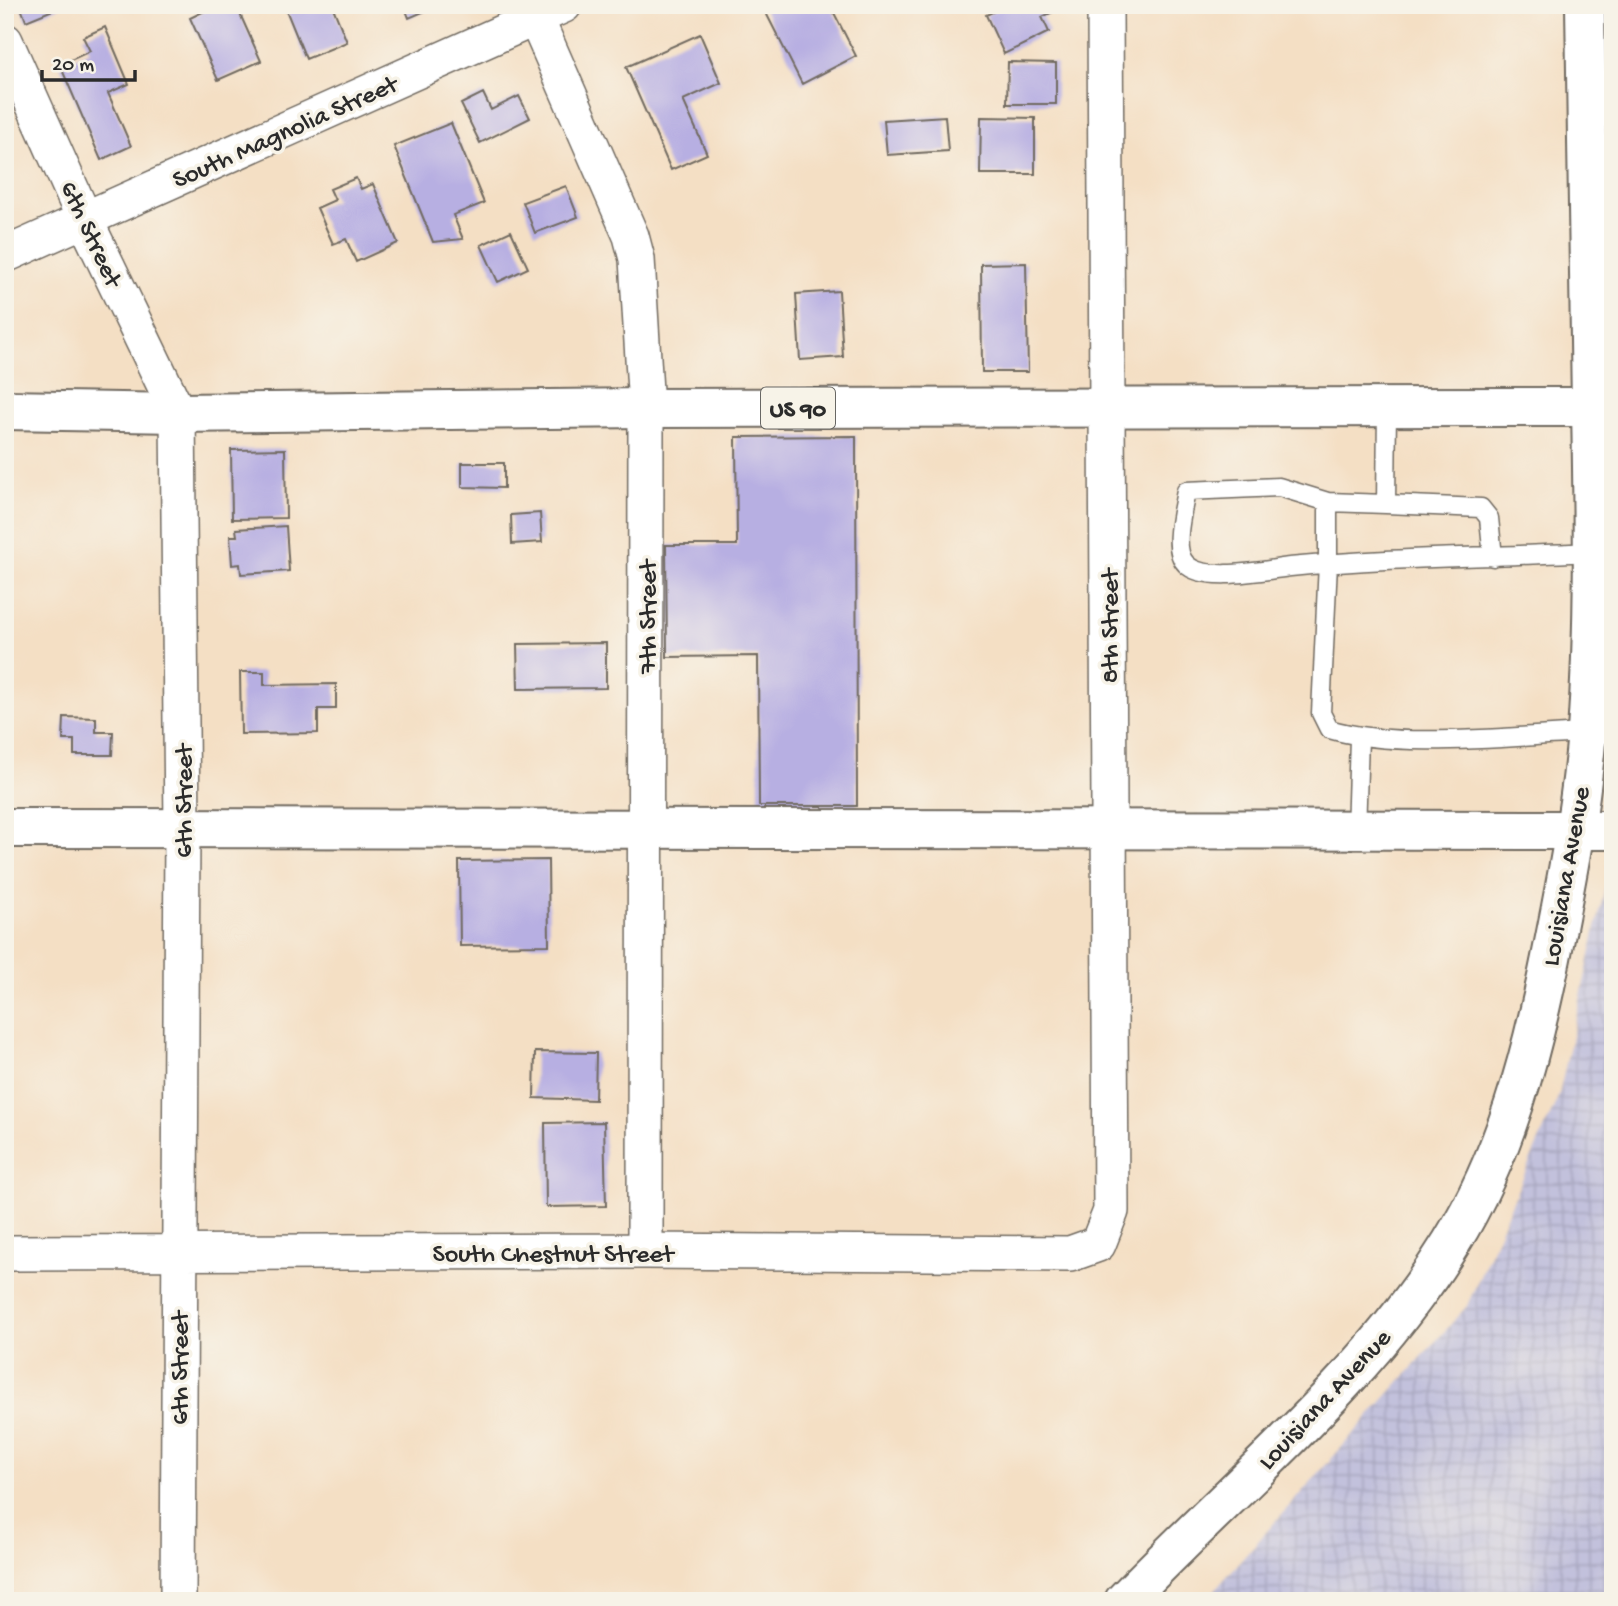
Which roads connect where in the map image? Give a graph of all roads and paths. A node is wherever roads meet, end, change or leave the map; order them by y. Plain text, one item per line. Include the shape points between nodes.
1 (1105, 5) edge
2 (1585, 5) edge
3 (543, 9) edge
4 (5, 41) edge
5 (85, 220) junction
6 (5, 255) edge
7 (1387, 407) junction
8 (1602, 407) edge
9 (646, 408) junction
10 (1107, 408) junction
11 (5, 410) edge
12 (178, 413) junction
13 (1328, 502) junction
14 (1386, 504) junction
15 (1594, 552) junction
16 (1493, 556) junction
17 (1328, 564) junction
18 (1587, 733) junction
19 (1359, 738) junction
20 (5, 828) edge
21 (182, 828) junction
22 (647, 830) junction
23 (1574, 830) junction
24 (1613, 830) edge
25 (1109, 832) junction
26 (1356, 832) junction
27 (1098, 1244) joint
28 (645, 1251) junction
29 (5, 1253) edge
30 (178, 1254) junction
31 (178, 1601) edge
32 (1124, 1601) edge

1 - 10 street, 8th Street
2 - 8 main road, Louisiana Avenue
3 - 5 street, South Magnolia Street
3 - 9 street, 7th Street via 637,259
4 - 5 street, 6th Street
5 - 6 street, South Magnolia Street
5 - 12 street, 6th Street
7 - 8 main road, US 90
7 - 10 main road, US 90
7 - 14 lane
8 - 15 main road, Louisiana Avenue
9 - 10 main road, US 90
9 - 12 main road, US 90
9 - 22 street, 7th Street
10 - 25 street, 8th Street
11 - 12 main road, US 90
12 - 21 street, 6th Street
13 - 14 lane
13 - 17 lane
13 - 17 lane via 1279,487 1186,491 1179,549 1185,564 1201,572
14 - 16 lane via 1481,508 1489,518
15 - 16 lane
15 - 18 main road, Louisiana Avenue
16 - 17 lane
17 - 19 lane via 1321,713 1329,729
18 - 19 lane
18 - 23 main road, Louisiana Avenue
19 - 26 lane
20 - 21 main road
21 - 22 main road
21 - 30 street, 6th Street
22 - 25 main road
22 - 28 street, 7th Street
23 - 24 main road
23 - 26 main road
23 - 32 main road, Louisiana Avenue via 1543,999 1515,1105 1495,1158 1452,1242 1363,1360
25 - 26 main road
25 - 27 street, 8th Street via 1111,1211
27 - 28 street, South Chestnut Street via 1070,1254
28 - 30 street, South Chestnut Street
29 - 30 street, South Chestnut Street
30 - 31 street, 6th Street

